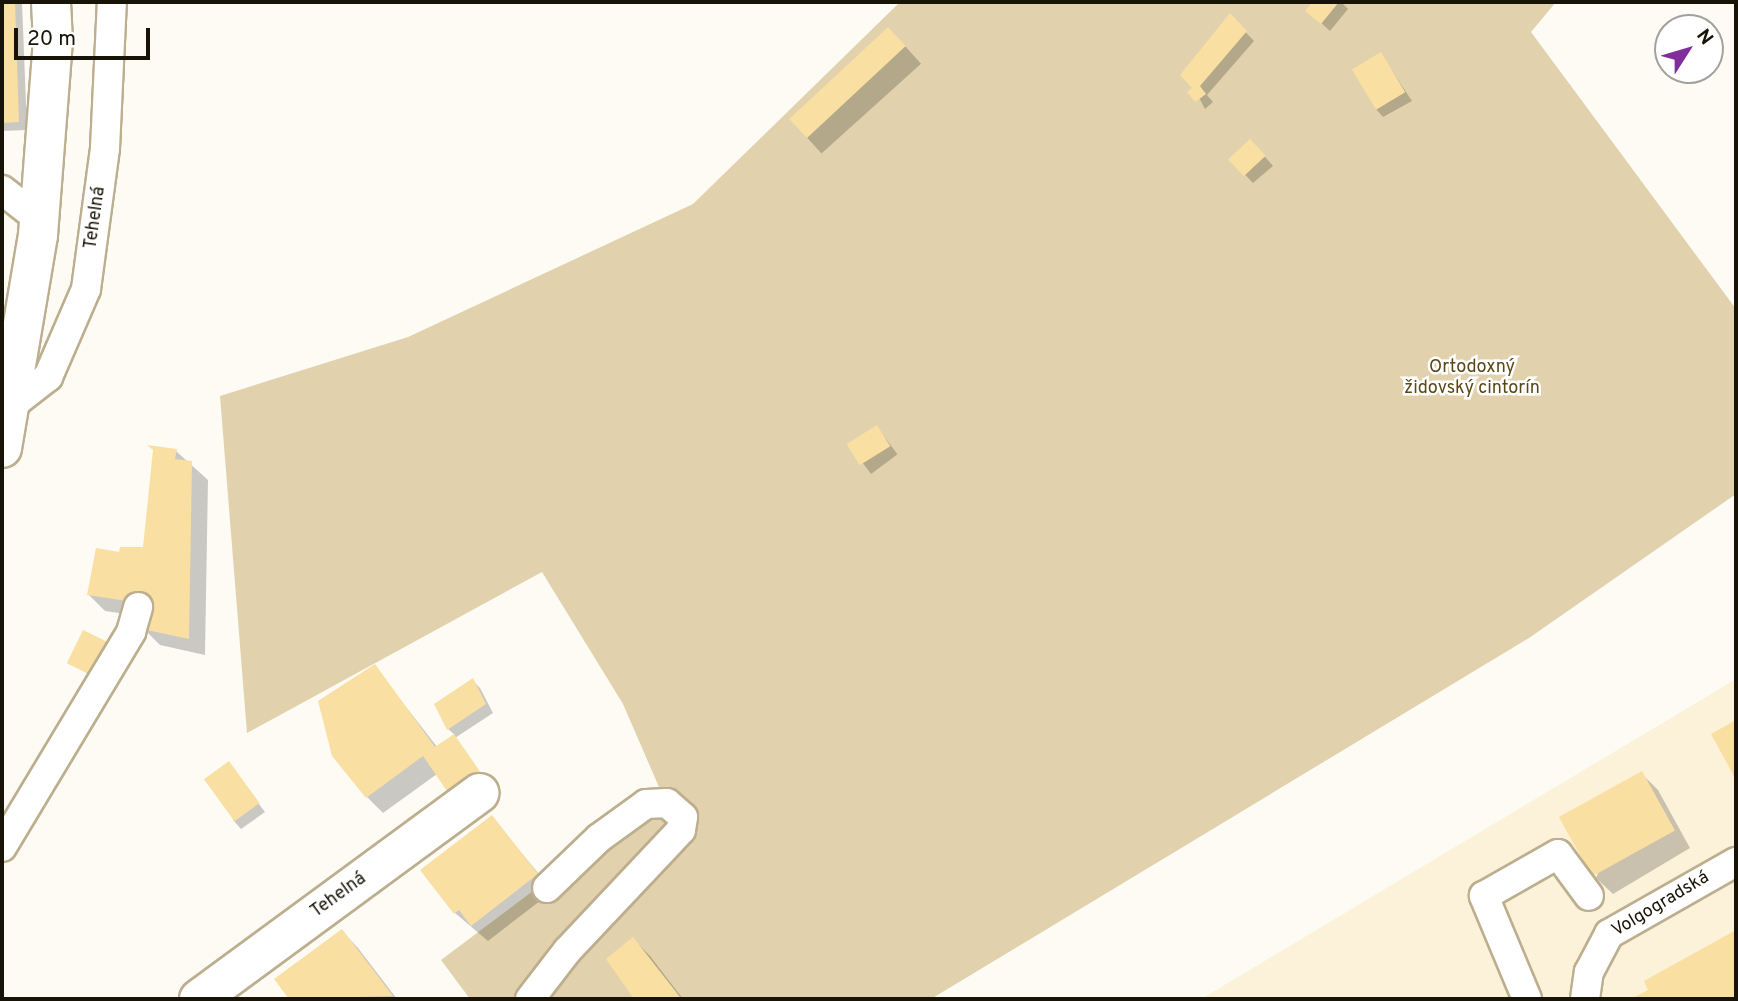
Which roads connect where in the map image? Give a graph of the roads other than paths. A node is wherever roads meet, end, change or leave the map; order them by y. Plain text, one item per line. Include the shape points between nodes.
1 (51, 2) edge
2 (112, 2) edge
3 (2, 190) edge
4 (39, 219) junction
5 (9, 408) junction
6 (2, 448) edge
7 (138, 607) dead end
8 (479, 793) dead end
9 (2, 847) edge
10 (1736, 862) edge
11 (547, 888) dead end
12 (1589, 896) dead end
13 (199, 999) edge
14 (530, 999) edge
15 (1527, 999) edge
16 (1585, 999) edge

1 - 4 street via 53,42
2 - 5 lane, Tehelná via 106,148 86,289 48,377
3 - 4 lane
4 - 5 street
5 - 6 street
7 - 9 lane via 131,632
8 - 13 street, Tehelná
10 - 16 lane, Volgogradská via 1609,934 1589,972
11 - 14 lane via 599,838 646,804 667,803 683,817 681,830 567,951
12 - 15 lane via 1558,854 1484,896

